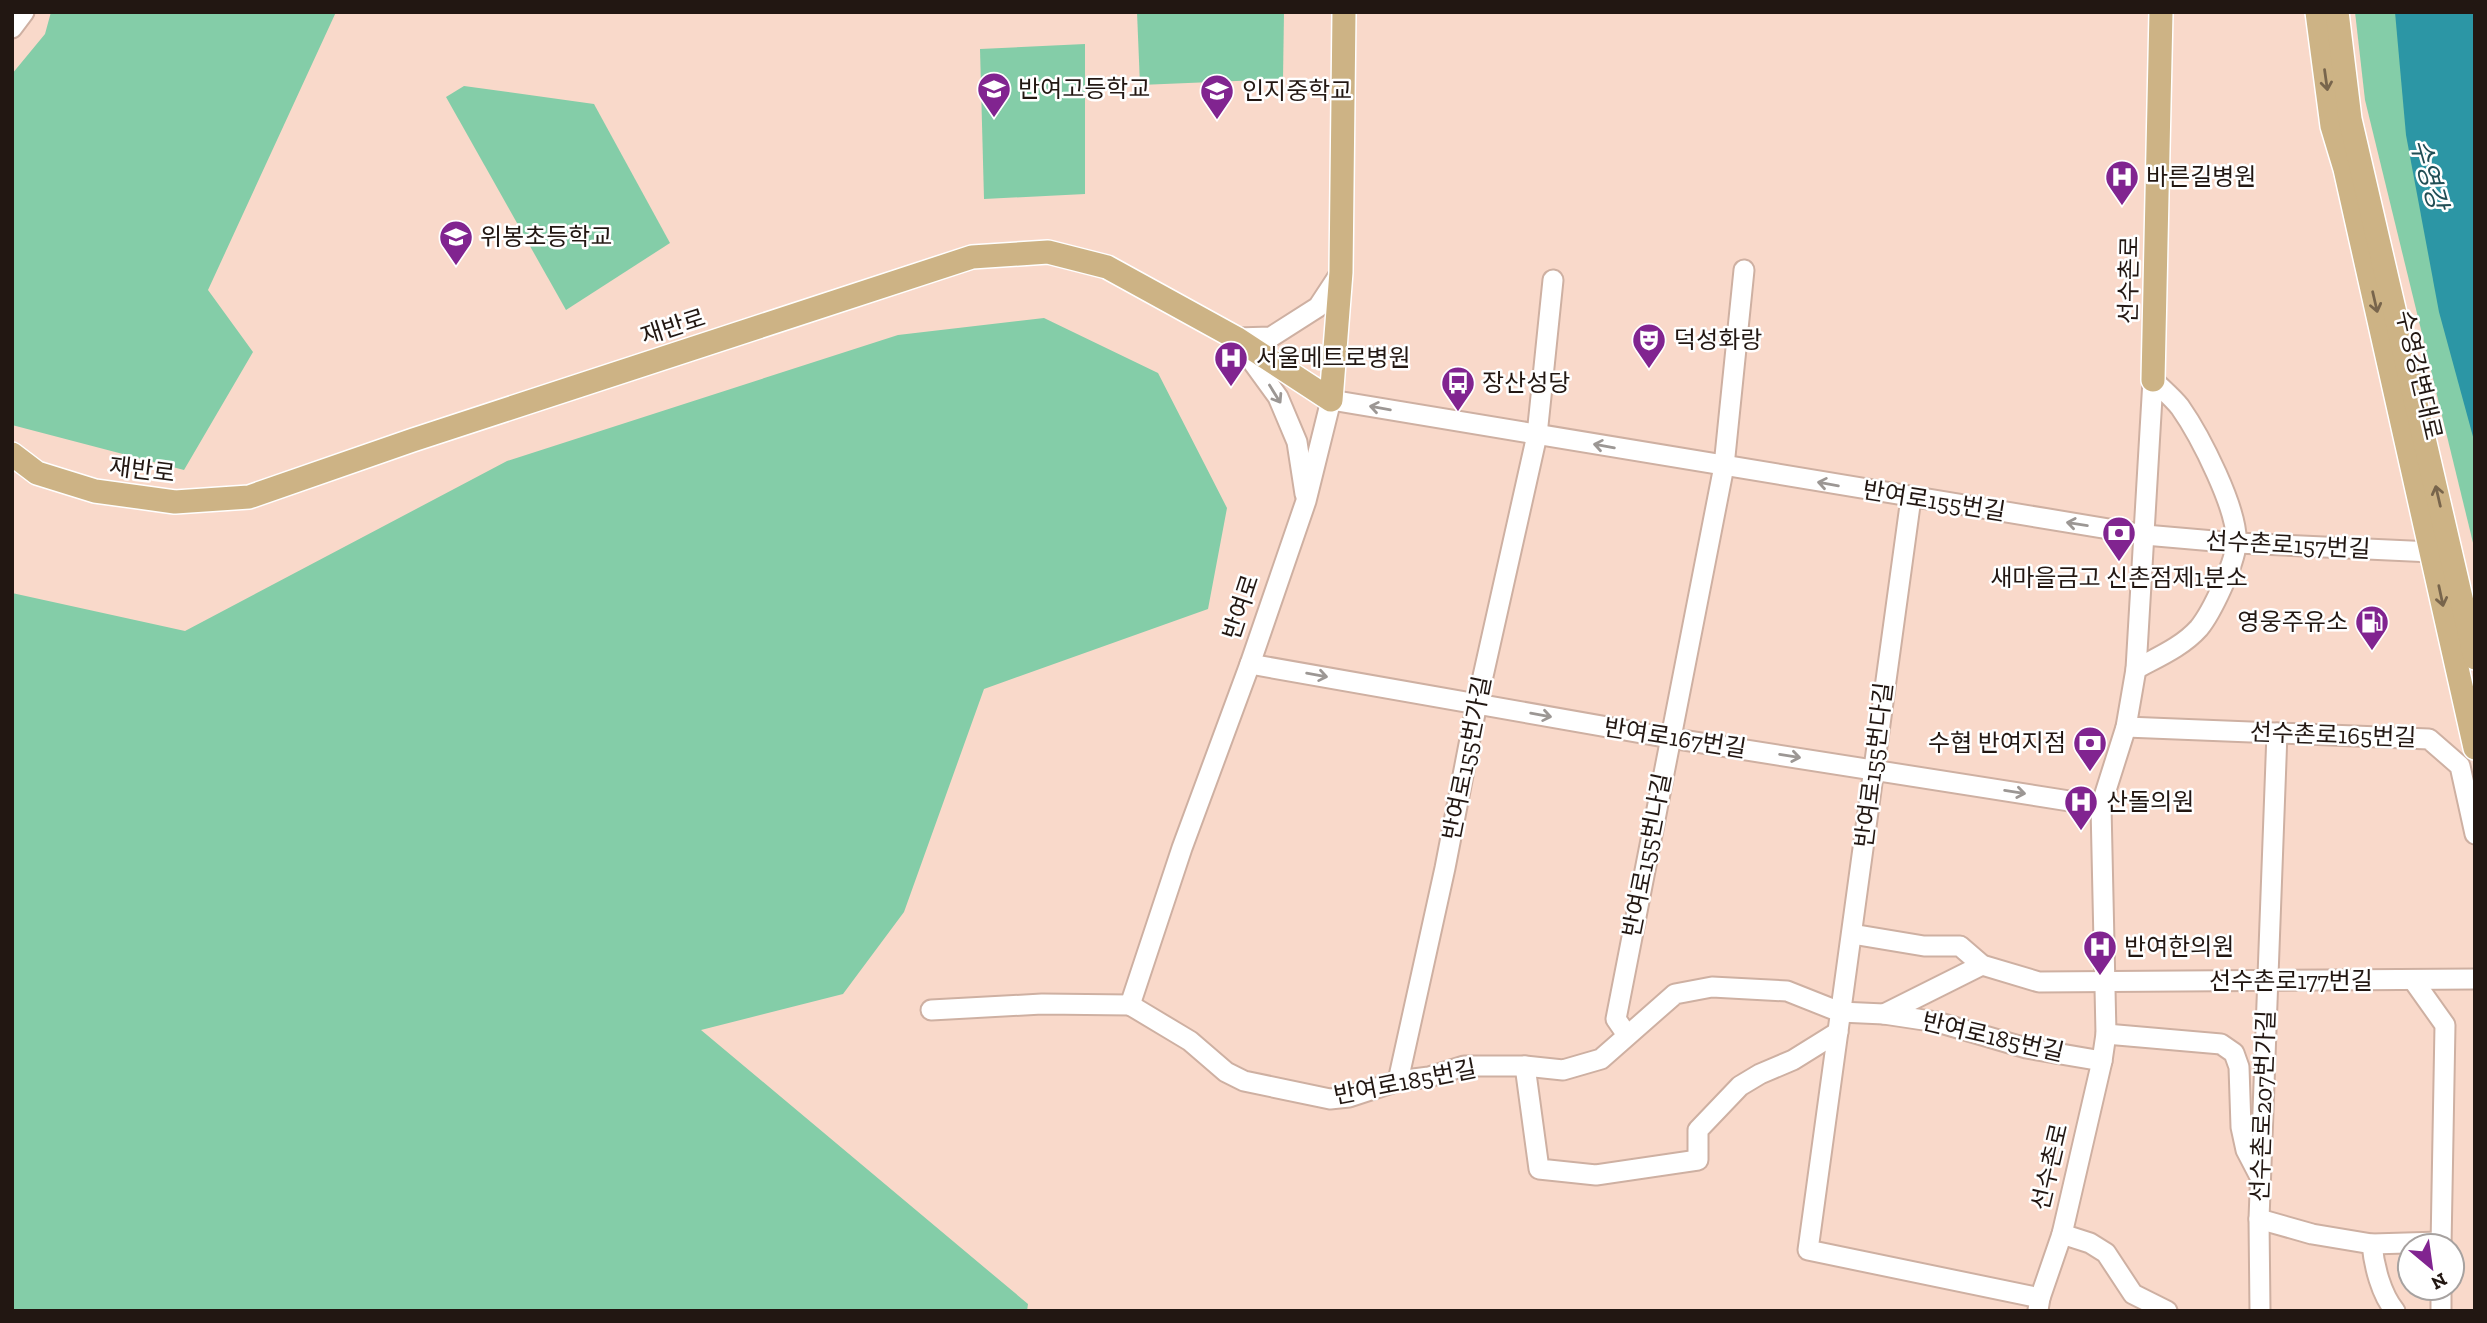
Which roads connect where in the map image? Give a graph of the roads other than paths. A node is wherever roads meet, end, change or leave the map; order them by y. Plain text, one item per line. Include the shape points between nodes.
1 (24, 12) edge
2 (1344, 12) edge
3 (2161, 12) edge
4 (2318, 12) edge
5 (2337, 12) edge
6 (12, 28) edge
7 (1744, 270) dead end
8 (1341, 272) junction
9 (1553, 280) dead end
10 (1236, 338) junction
11 (2153, 380) junction
12 (1331, 400) junction
13 (1537, 435) junction
14 (12, 454) edge
15 (1724, 466) junction
16 (1911, 498) junction
17 (1306, 501) junction
18 (2144, 535) junction
19 (2236, 543) junction
20 (2431, 552) junction
21 (2475, 658) edge
22 (1250, 664) junction
23 (2136, 669) junction
24 (1477, 703) junction
25 (2126, 727) junction
26 (2277, 733) junction
27 (1670, 738) junction
28 (2475, 748) edge
29 (1873, 769) junction
30 (2101, 806) junction
31 (2475, 834) edge
32 (1852, 934) junction
33 (1982, 965) junction
34 (2475, 979) edge
35 (2413, 980) junction
36 (2268, 981) junction
37 (2106, 982) junction
38 (1130, 1005) junction
39 (931, 1010) dead end
40 (1840, 1012) junction
41 (1884, 1014) junction
42 (1838, 1032) junction
43 (2106, 1034) junction
44 (1627, 1035) junction
45 (2102, 1061) junction
46 (1525, 1066) junction
47 (1398, 1081) junction
48 (2260, 1177) junction
49 (2259, 1219) junction
50 (2440, 1232) edge
51 (2062, 1234) junction
52 (2372, 1244) junction
53 (2396, 1244) edge
54 (2039, 1304) edge
55 (2166, 1311) edge
56 (2259, 1311) edge
57 (2395, 1311) edge

1 - 6 street
2 - 8 main road, 반여로
3 - 11 main road, 선수촌로
4 -> 20 main road, 수영강변대로 via 2332,126
21 -> 5 main road, 수영강변대로 via 2350,119
7 - 15 street
8 - 10 street via 1318,307 1271,337
8 - 12 main road, 반여로
9 - 13 street
10 - 12 main road, 재반로
10 - 14 main road, 재반로 via 1107,267 1048,252 972,257 249,497 175,502 95,491 37,473
10 -> 17 street via 1279,397 1297,442
11 - 18 street, 선수촌로
11 - 19 street via 2179,405 2204,446 2234,519
13 -> 12 street, 반여로155번길
12 - 17 street, 반여로
15 -> 13 street, 반여로155번길
13 - 24 street, 반여로155번가길
16 -> 15 street, 반여로155번길
15 - 27 street, 반여로155번나길
18 -> 16 street, 반여로155번길
16 - 29 street, 반여로155번다길
17 - 22 street, 반여로
18 - 19 street, 선수촌로157번길
18 - 23 street, 선수촌로
19 - 20 street, 선수촌로157번길
19 - 23 street via 2231,568 2200,627 2178,646
20 -> 28 main road, 수영강변대로
22 -> 24 street, 반여로167번길
22 - 38 street, 반여로
23 - 25 street, 선수촌로
24 -> 27 street, 반여로167번길
24 - 47 street, 반여로155번가길
25 - 26 street, 선수촌로165번길
25 - 30 street, 선수촌로
26 - 31 street, 선수촌로165번길 via 2429,739 2460,766
26 - 36 street, 선수촌로207번가길
27 -> 29 street, 반여로167번길
27 - 44 street, 반여로155번나길 via 1616,1019
29 -> 30 street, 반여로167번길
29 - 32 street, 반여로155번다길
30 - 37 street, 선수촌로
32 - 33 street via 1924,946 1960,946
32 - 40 street, 반여로155번다길
33 - 37 street via 2039,982
33 - 41 street, 반여로185번길
34 - 35 street, 선수촌로177번길
35 - 36 street, 선수촌로177번길
35 - 50 street via 2445,1026
36 - 37 street, 선수촌로177번길
36 - 48 street, 선수촌로207번가길
37 - 43 street, 선수촌로
38 - 39 street
38 - 47 street, 반여로185번길 via 1244,1081 1330,1099
40 - 41 street, 반여로185번길
40 - 42 street, 반여로155번다길
40 - 44 street, 반여로185번길 via 1787,991 1712,987 1675,994
41 - 45 street, 반여로185번길
42 - 46 street via 1740,1086 1698,1130 1698,1160 1595,1174 1539,1169
42 - 54 street, 반여로155번다길 via 1808,1250
43 - 45 street, 선수촌로
43 - 48 street via 2221,1044 2234,1053 2239,1067 2241,1127
44 - 46 street, 반여로185번길 via 1601,1059 1563,1070
45 - 51 street, 선수촌로
46 - 47 street, 반여로185번길 via 1464,1066
48 - 49 street, 선수촌로207번가길
49 - 52 street
49 - 56 street, 선수촌로207번가길
51 - 54 street, 선수촌로
51 - 55 street via 2106,1253 2133,1294
52 - 53 street
52 - 57 street via 2387,1301

